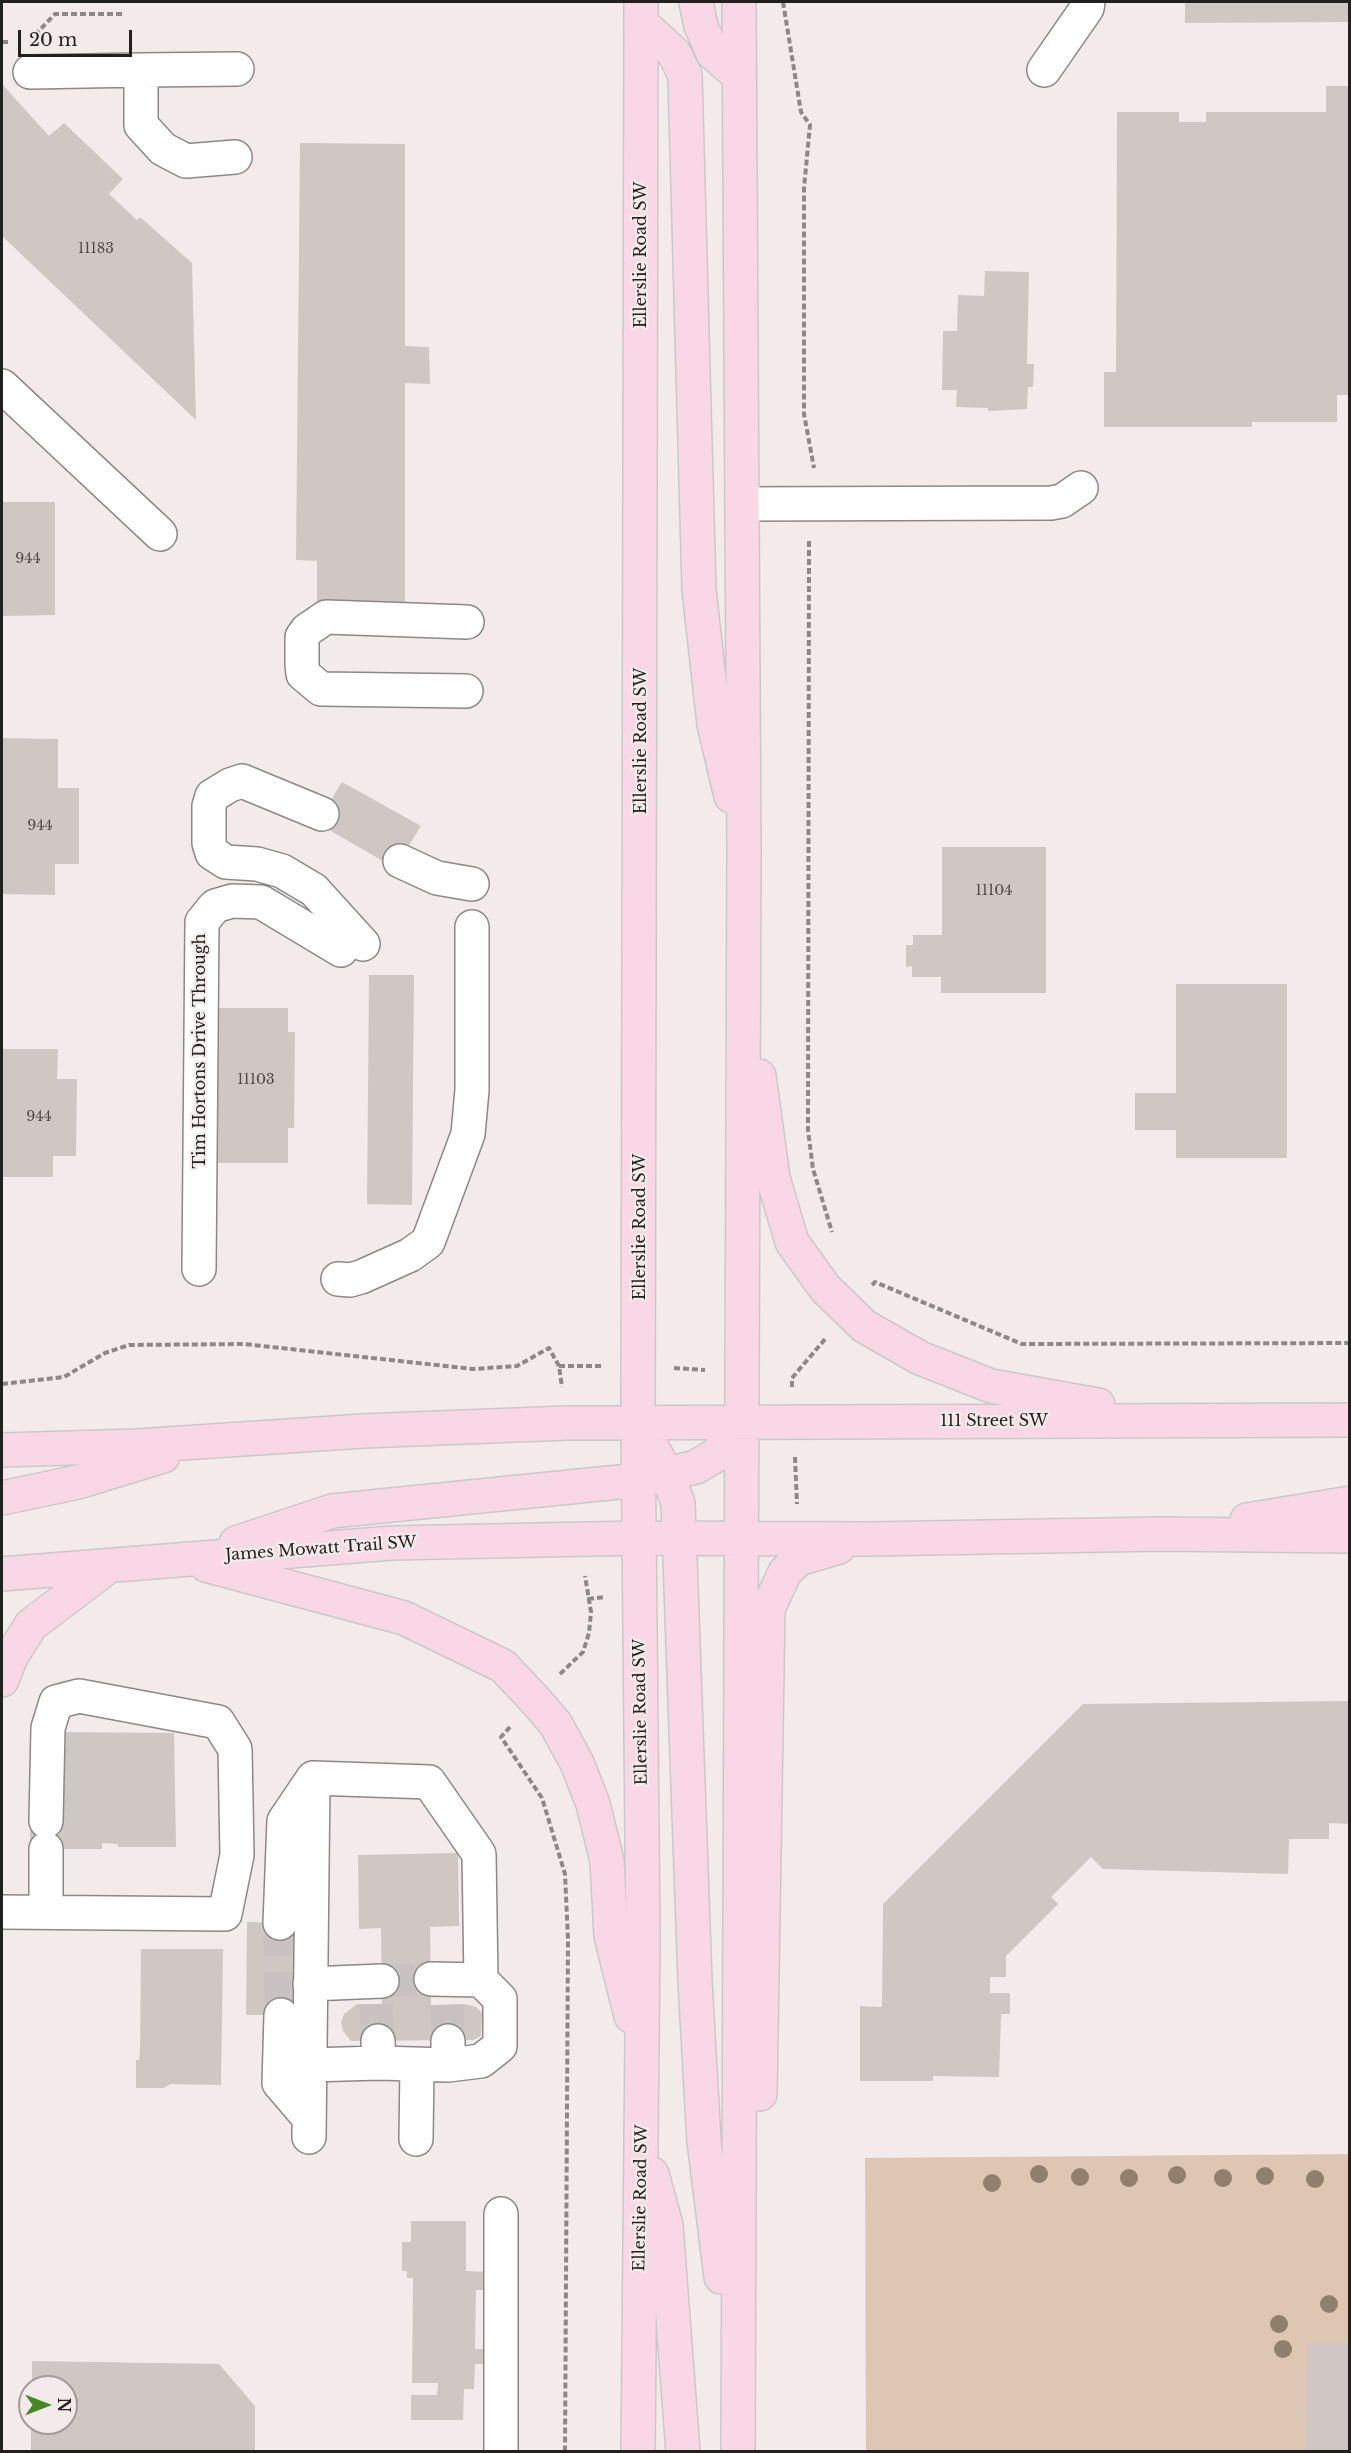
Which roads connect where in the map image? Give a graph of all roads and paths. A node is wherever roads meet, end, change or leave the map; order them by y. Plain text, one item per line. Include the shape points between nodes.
1 (696, 2) edge
2 (738, 2) edge
3 (783, 2) edge
4 (1088, 2) edge
5 (641, 12) edge
6 (125, 14) dead end
7 (2, 42) edge
8 (20, 42) dead end
9 (29, 57) joint
10 (237, 69) dead end
11 (141, 70) junction
12 (1044, 70) dead end
13 (738, 75) junction
14 (235, 157) dead end
15 (2, 386) edge
16 (1081, 488) dead end
17 (743, 504) junction
18 (814, 504) junction
19 (160, 534) dead end
20 (467, 621) dead end
21 (466, 691) dead end
22 (322, 814) dead end
23 (744, 851) junction
24 (400, 861) dead end
25 (472, 884) dead end
26 (472, 927) dead end
27 (743, 962) junction
28 (835, 1237) dead end
29 (199, 1269) dead end
30 (866, 1277) dead end
31 (338, 1279) dead end
32 (875, 1282) junction
33 (869, 1288) dead end
34 (827, 1337) dead end
35 (1350, 1343) edge
36 (559, 1366) dead end
37 (792, 1378) dead end
38 (2, 1384) edge
39 (1350, 1420) edge
40 (1192, 1421) junction
41 (741, 1422) junction
42 (638, 1424) junction
43 (214, 1441) junction
44 (2, 1450) edge
45 (653, 1477) junction
46 (2, 1497) edge
47 (1350, 1503) edge
48 (1162, 1534) junction
49 (1350, 1536) edge
50 (640, 1538) junction
51 (681, 1538) junction
52 (740, 1538) junction
53 (870, 1539) junction
54 (187, 1559) junction
55 (109, 1566) junction
56 (2, 1574) edge
57 (588, 1599) dead end
58 (555, 1679) dead end
59 (2, 1680) edge
60 (515, 1721) dead end
61 (313, 1778) junction
62 (2, 1912) edge
63 (46, 1912) junction
64 (280, 1923) tunnel mouth
65 (481, 1980) junction
66 (310, 1984) junction
67 (378, 1988) tunnel mouth
68 (442, 1988) tunnel mouth
69 (280, 2015) tunnel mouth
70 (438, 2057) junction
71 (643, 2064) junction
72 (309, 2065) junction
73 (416, 2139) dead end
74 (642, 2140) junction
75 (501, 2214) dead end
76 (738, 2404) junction
77 (501, 2451) edge
78 (565, 2451) edge
79 (638, 2451) edge
80 (683, 2451) edge
81 (738, 2451) edge

1 - 13 main road via 713,53
2 - 13 main road
3 - 18 path via 801,112 810,124 804,188 804,414 814,462
4 - 12 lane
5 - 23 main road via 674,53 685,75 699,590 714,724
5 - 42 main road, Ellerslie Road SW
6 - 9 path via 55,14
7 - 8 path
9 - 11 lane
10 - 11 lane
11 - 14 lane via 141,125 163,149 186,161
13 - 17 main road
15 - 19 lane
16 - 18 lane via 1062,501 1051,503
17 - 18 lane
17 - 23 main road
18 - 28 path via 808,546 808,1130 813,1169
20 - 21 lane via 326,617 302,637 303,674 321,689
22 - 29 lane, Tim Hortons Drive Through via 242,781 212,796 207,830 212,853 226,862 282,871 314,890 352,947 261,902 232,901 215,906 202,922
23 - 27 main road
24 - 25 lane via 436,878
26 - 31 lane via 472,1090 468,1134 428,1242 410,1255 361,1277
27 - 40 main road via 773,1178 792,1242 825,1288 864,1326 920,1358 991,1386
27 - 41 main road
30 - 32 path
32 - 33 path
32 - 35 path via 1022,1344
34 - 37 path
36 - 38 path via 549,1348 517,1366 473,1370 244,1344 129,1345 105,1353 64,1377
39 - 40 main road, 111 Street SW
40 - 41 main road, 111 Street SW
41 - 42 main road, 111 Street SW
41 - 45 main road via 716,1455 696,1467
41 - 52 main road
42 - 43 main road via 399,1429
42 - 45 main road, Ellerslie Road SW
43 - 44 main road
43 - 46 main road via 78,1482
45 - 50 main road, Ellerslie Road SW
45 - 51 main road via 678,1503
45 - 54 main road via 332,1510
47 - 48 main road
48 - 49 main road
48 - 53 main road
50 - 51 main road
50 - 54 main road, James Mowatt Trail SW via 392,1543
50 - 71 main road, Ellerslie Road SW
51 - 52 main road
51 - 76 main road via 704,2141
52 - 53 main road
52 - 76 main road
53 - 76 main road via 799,1559 785,1572 768,1609 764,1998 754,2284
54 - 55 main road, James Mowatt Trail SW
54 - 71 main road via 404,1618 503,1666 535,1700 555,1723 593,1804 607,1861 611,1936
55 - 56 main road, James Mowatt Trail SW
55 - 59 main road via 31,1625
57 - 58 path via 589,1633 583,1652
60 - 78 path via 501,1737 542,1798 565,1874
61 - 64 lane via 284,1821
61 - 65 lane via 429,1782 479,1854
61 - 66 lane
62 - 63 lane
63 - 63 lane via 48,1728 57,1702 79,1696 218,1722 235,1749 237,1855 225,1914
65 - 68 lane
65 - 70 lane via 500,1999 500,2046 481,2061
66 - 67 lane
66 - 72 lane
69 - 72 lane via 279,2083 309,2127
70 - 72 lane via 378,2052
70 - 73 lane
71 - 74 main road, Ellerslie Road SW
74 - 79 main road, Ellerslie Road SW
74 - 80 main road via 666,2225
75 - 77 lane
76 - 81 main road

